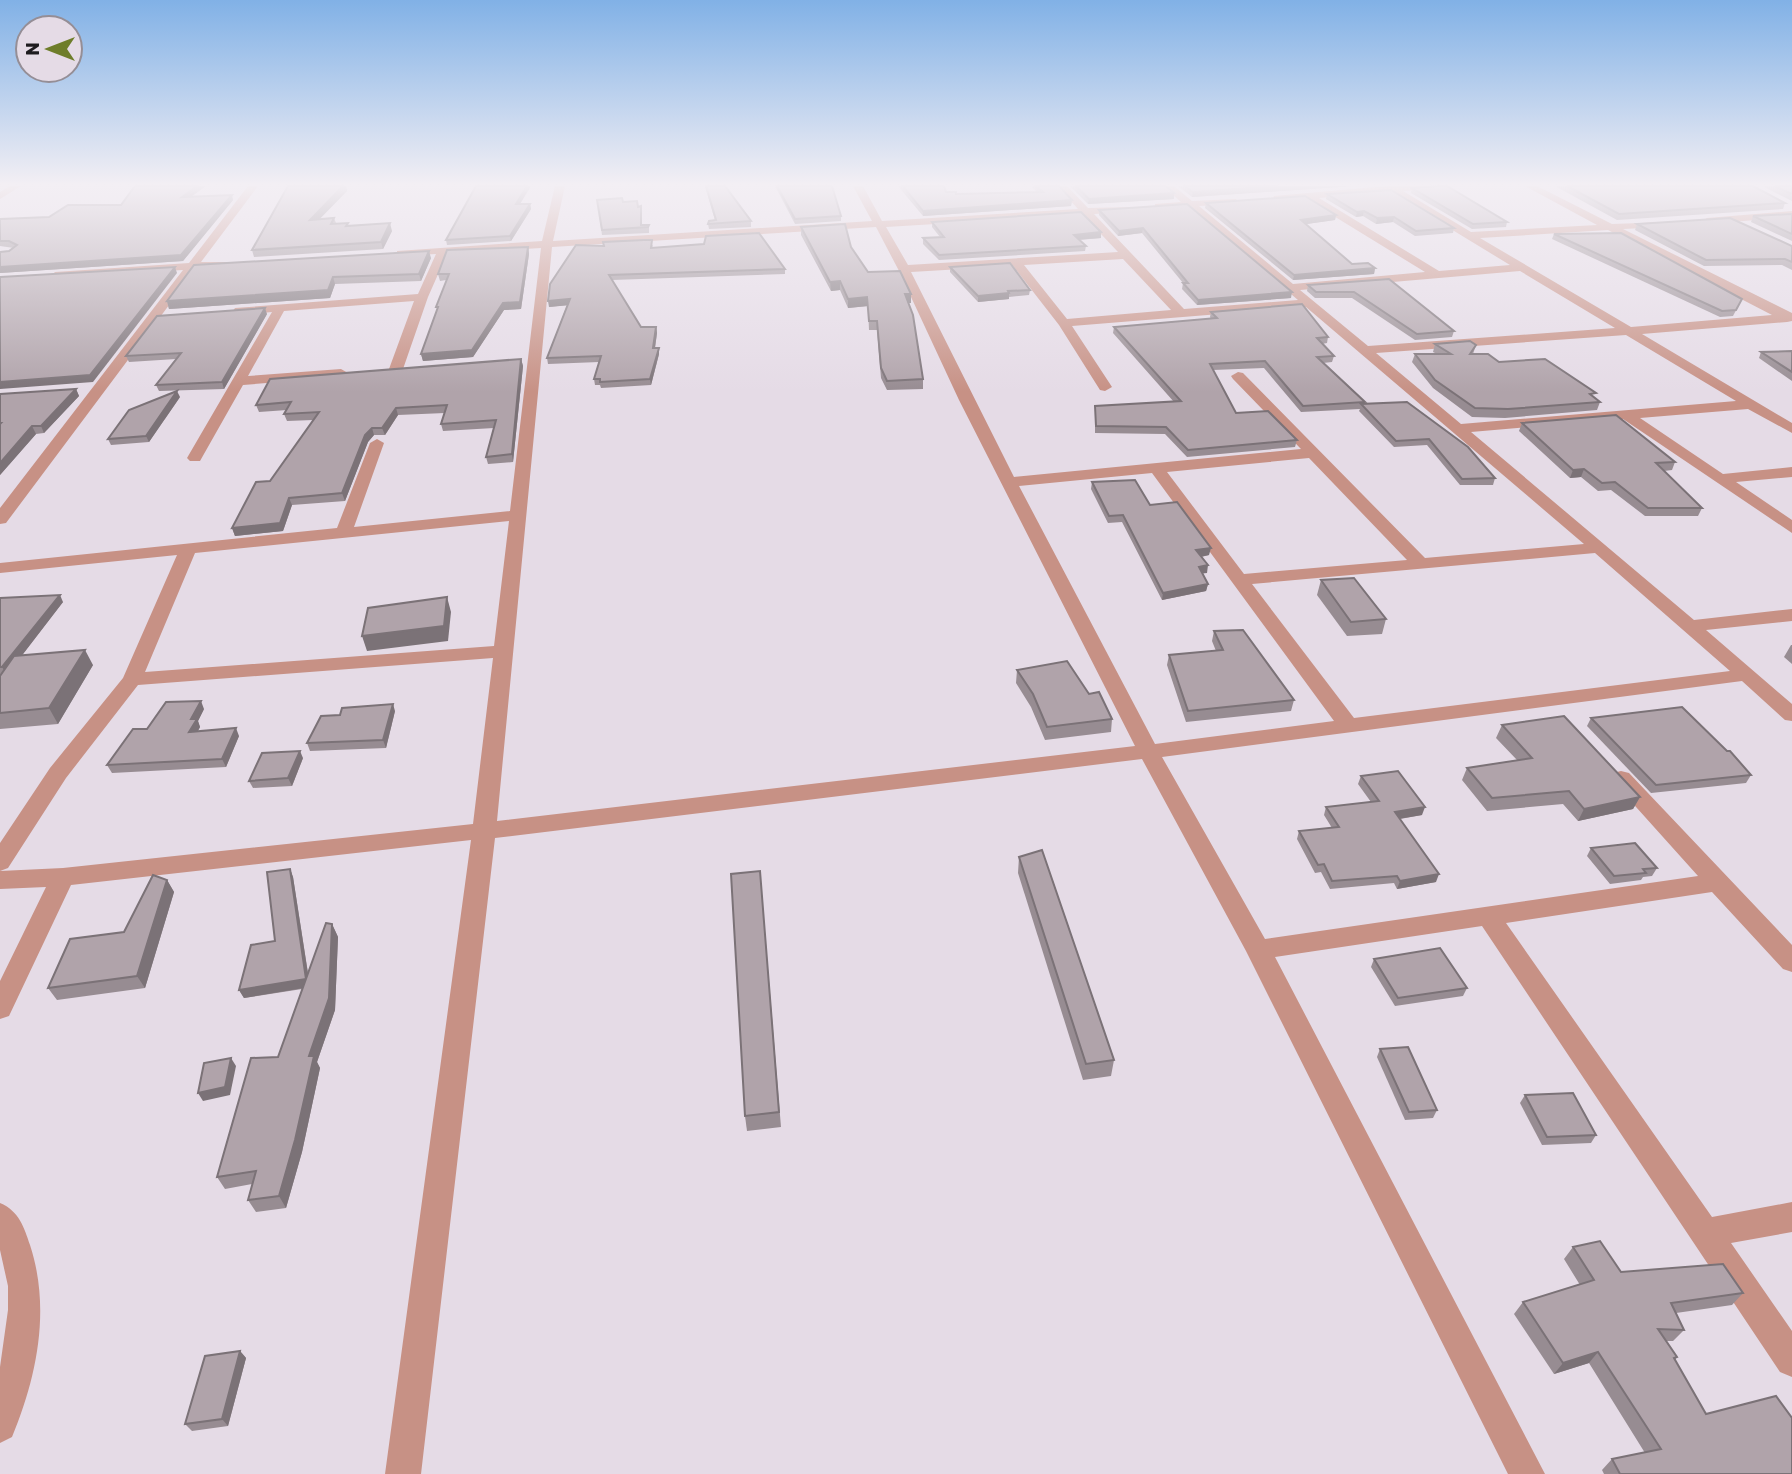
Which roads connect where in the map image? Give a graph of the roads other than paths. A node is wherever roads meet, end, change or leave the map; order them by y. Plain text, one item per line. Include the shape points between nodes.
1 (199, 255) edge
2 (441, 255) edge
3 (545, 255) edge
4 (896, 255) edge
5 (1116, 255) edge
6 (1128, 255) edge
7 (1249, 255) edge
8 (1404, 255) edge
9 (1503, 255) edge
10 (1664, 255) edge
11 (1016, 262) junction
12 (231, 263) edge
13 (191, 265) junction
14 (1522, 267) junction
15 (904, 269) junction
16 (1436, 274) junction
17 (41, 275) edge
18 (1287, 288) junction
19 (422, 297) junction
20 (1307, 303) junction
21 (281, 308) junction
22 (229, 311) edge
23 (178, 314) edge
24 (1181, 314) junction
25 (153, 316) junction
26 (1790, 318) edge
27 (1064, 323) junction
28 (1631, 331) junction
29 (1362, 349) junction
30 (396, 369) edge
31 (358, 372) edge
32 (1238, 376) dead end
33 (242, 380) junction
34 (1105, 387) dead end
35 (1752, 404) junction
36 (1625, 414) junction
37 (1461, 428) junction
38 (1792, 429) edge
39 (377, 443) dead end
40 (1311, 453) junction
41 (195, 458) dead end
42 (1156, 468) junction
43 (1792, 472) edge
44 (1721, 479) junction
45 (1011, 482) junction
46 (517, 515) junction
47 (0, 519) edge
48 (1792, 528) edge
49 (344, 531) junction
50 (189, 548) junction
51 (1599, 548) junction
52 (1420, 563) junction
53 (0, 568) edge
54 (1238, 580) junction
55 (1792, 615) edge
56 (1689, 626) junction
57 (503, 651) junction
58 (1746, 675) junction
59 (132, 679) junction
60 (1546, 698) junction
61 (1792, 715) edge
62 (1564, 717) edge
63 (1347, 724) junction
64 (1149, 752) junction
65 (1610, 766) edge
66 (484, 832) junction
67 (0, 862) edge
68 (63, 877) junction
69 (0, 880) edge
70 (1719, 882) junction
71 (1489, 917) junction
72 (1258, 950) junction
73 (1792, 962) edge
74 (0, 1008) edge
75 (1792, 1217) edge
76 (0, 1218) edge
77 (1705, 1233) junction
78 (1792, 1360) edge
79 (0, 1425) edge
80 (403, 1474) edge
81 (1527, 1474) edge

1 - 13 street
2 - 19 street
3 - 46 street via 527,359
4 - 15 street
5 - 11 street
6 - 24 street
7 - 18 street
8 - 16 street
9 - 14 street
10 - 26 street
11 - 15 street
11 - 27 street
12 - 13 street
13 - 17 street
13 - 25 street
14 - 16 street
14 - 28 street
15 - 45 street
16 - 18 street
18 - 20 street
19 - 21 street
19 - 30 street
20 - 24 street
20 - 29 street
21 - 22 street
21 - 33 street
23 - 25 street
24 - 27 street
25 - 47 street via 90,389
26 - 28 street
27 - 34 street
28 - 29 street
28 - 35 street
29 - 37 street
31 - 33 street
32 - 40 street
33 - 41 street
35 - 36 street
35 - 38 street
36 - 37 street
36 - 44 street
37 - 51 street
39 - 49 street
40 - 42 street
40 - 52 street
42 - 45 street
42 - 54 street
43 - 44 street
44 - 48 street
45 - 64 street
46 - 49 street
46 - 57 street
49 - 50 street
50 - 53 street
50 - 59 street
51 - 52 street
51 - 56 street
52 - 54 street
54 - 63 street
55 - 56 street
56 - 58 street
57 - 59 street
57 - 66 street
58 - 60 street
58 - 61 street
59 - 67 street via 58,773
60 - 62 street
60 - 63 street
63 - 64 street
64 - 66 street
64 - 72 street
65 - 70 street
66 - 68 street
66 - 80 street
68 - 69 street
68 - 74 street
70 - 71 street
70 - 73 street
71 - 72 street
71 - 77 street
72 - 81 street
75 - 77 street
76 - 79 street via 23,1264 27,1316
77 - 78 street

